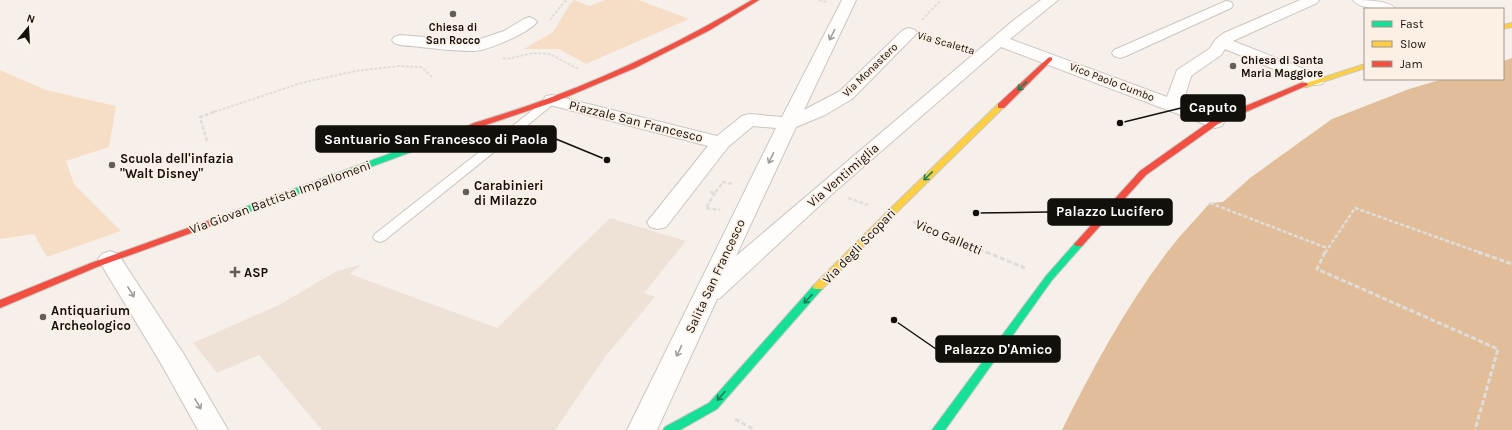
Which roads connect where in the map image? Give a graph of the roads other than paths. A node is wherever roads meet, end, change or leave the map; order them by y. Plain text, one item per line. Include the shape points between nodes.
1 (756, 0) edge
2 (849, 0) edge
3 (1052, 0) edge
4 (1312, 0) edge
5 (1360, 0) edge
6 (1226, 5) dead end
7 (1386, 8) edge
8 (528, 22) dead end
9 (909, 33) road end
10 (400, 40) dead end
11 (1004, 42) dead end
12 (1230, 45) dead end
13 (1120, 53) dead end
14 (1050, 59) junction
15 (1364, 66) edge
16 (1316, 80) junction
17 (552, 100) junction
18 (1174, 106) junction
19 (1215, 122) junction
20 (788, 123) junction
21 (720, 143) junction
22 (658, 222) dead end
23 (380, 237) dead end
24 (110, 259) junction
25 (704, 299) junction
26 (0, 304) edge
27 (213, 430) edge
28 (642, 430) edge
29 (668, 430) edge
30 (938, 430) edge

1 - 17 street, Via Giovan Battista Impallomeni via 726,20 664,52
2 -> 20 street, Salita San Francesco
3 - 25 street, Via Ventimiglia via 1020,22 825,190
4 - 18 street via 1230,36 1222,42 1215,52 1183,74
5 - 7 street
6 - 13 street
8 - 10 street via 510,34 475,46
9 - 20 street, Via Monastero via 846,96 818,112
11 - 14 street
12 - 16 street
14 - 18 street, Vico Paolo Cumbo
14 -> 29 street, Via degli Scopari via 891,213 808,298 712,406
15 - 16 street
16 - 19 street
17 - 21 street, Piazzale San Francesco
17 - 23 lane
17 - 24 street, Via Giovan Battista Impallomeni via 486,121
18 - 19 street, Vico Paolo Cumbo
19 - 30 street via 1143,173 1049,278
20 - 21 street, Piazzale San Francesco via 749,120
20 -> 25 street, Salita San Francesco
21 - 22 street, Piazzale San Francesco
24 - 26 street, Via Giovan Battista Impallomeni
24 -> 27 street
25 -> 28 street, Salita San Francesco

